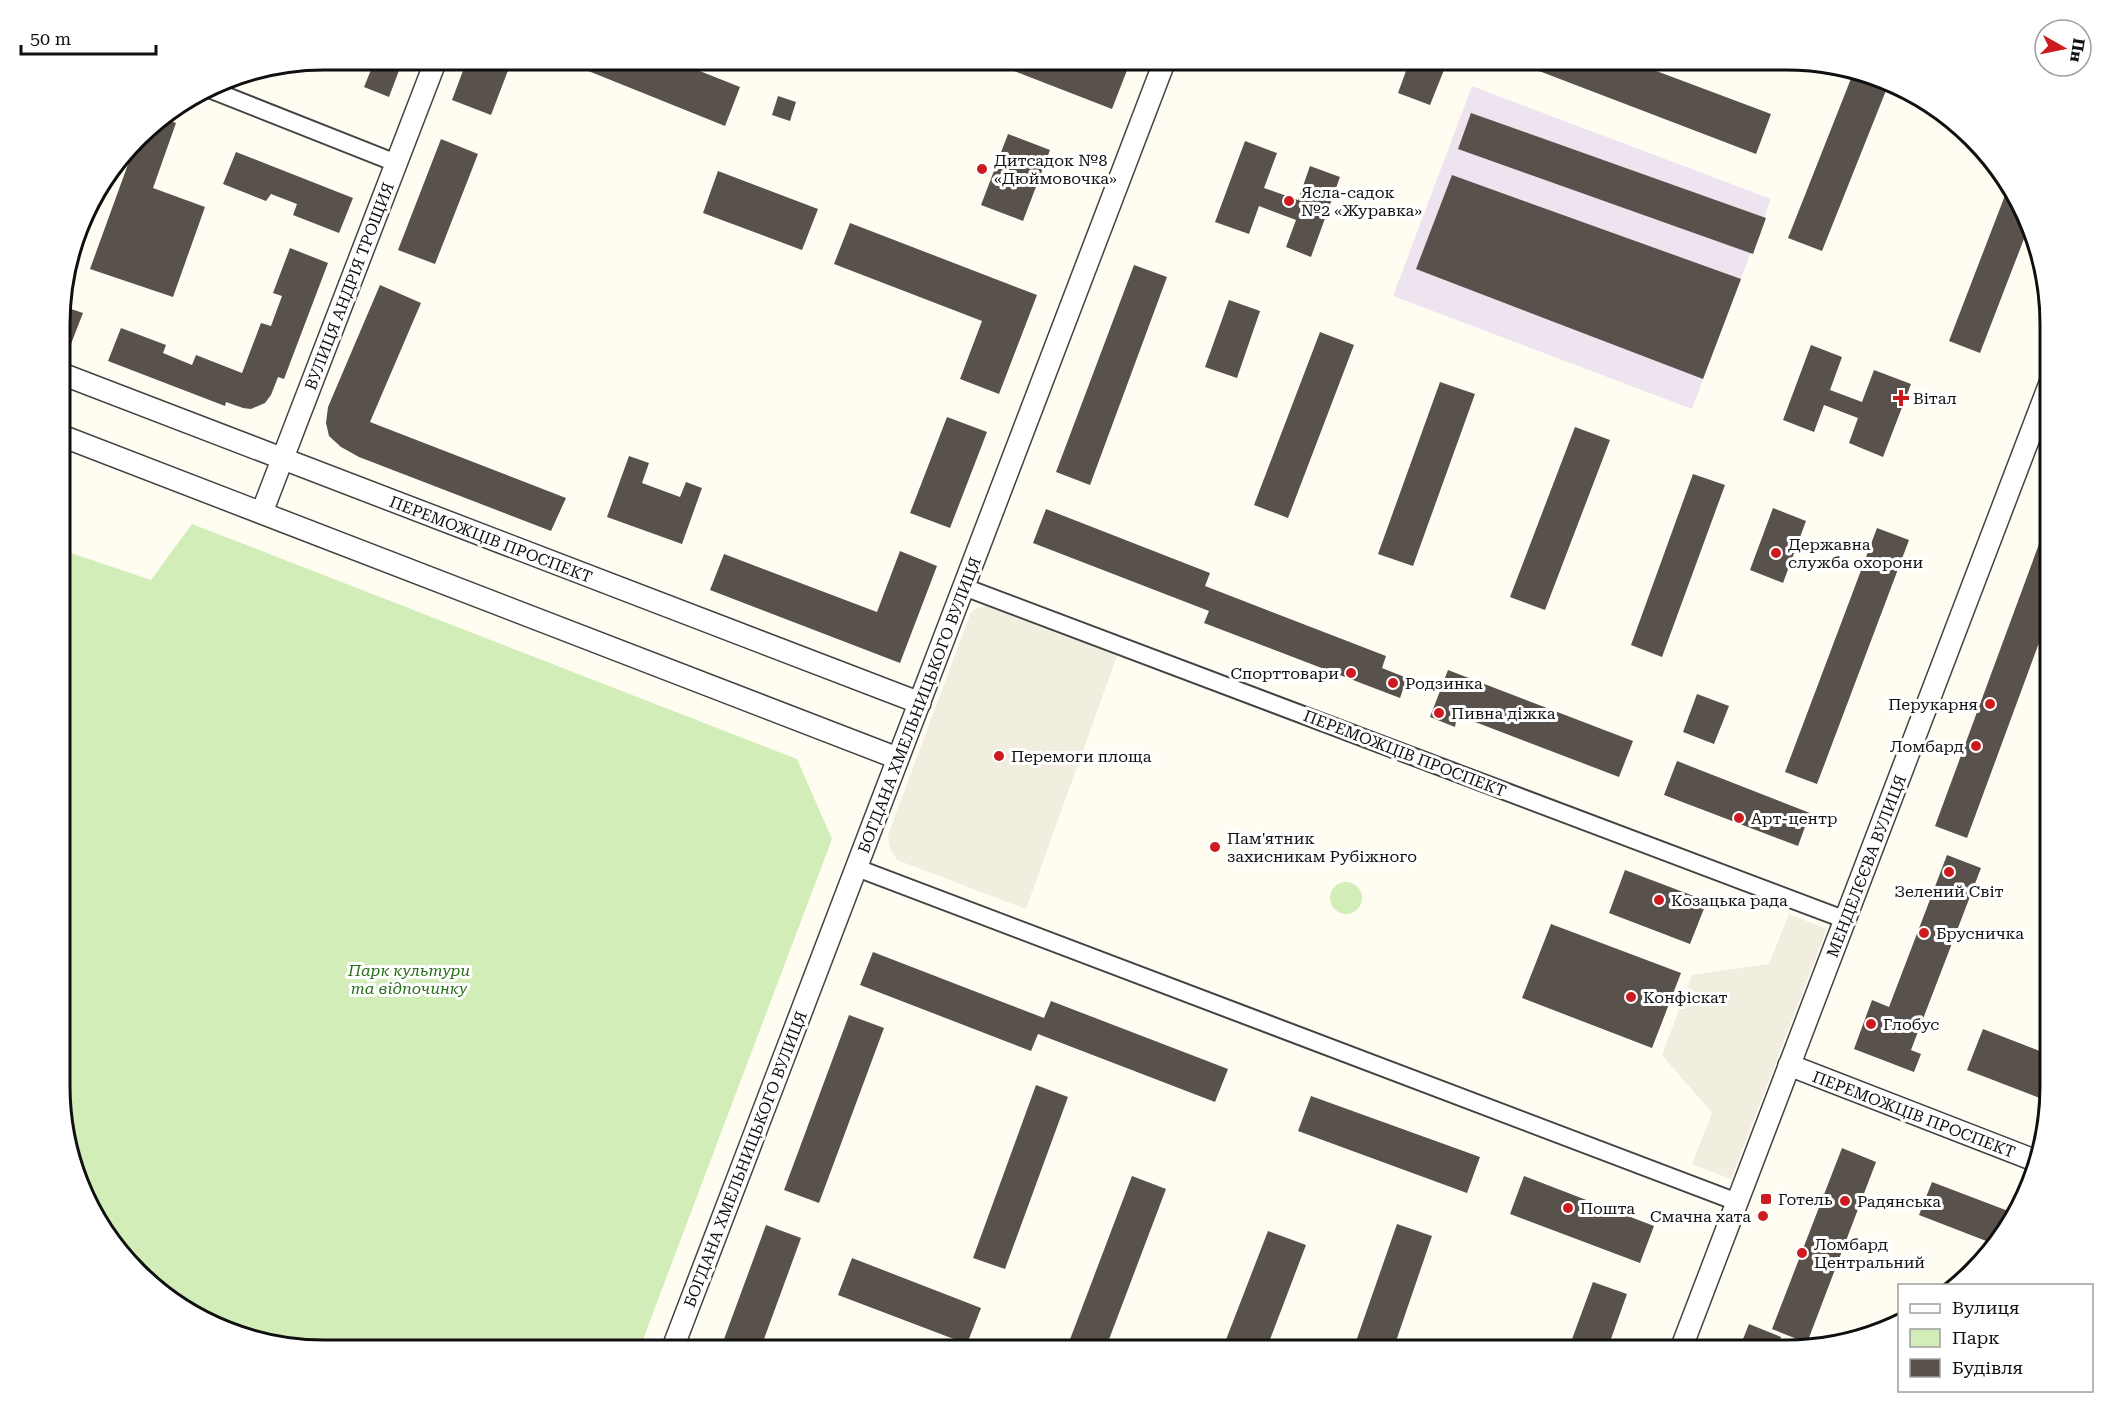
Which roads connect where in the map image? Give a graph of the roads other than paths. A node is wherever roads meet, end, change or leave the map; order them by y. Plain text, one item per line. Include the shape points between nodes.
1 (432, 70) edge
2 (1161, 70) edge
3 (220, 93) edge
4 (396, 163) junction
5 (70, 377) edge
6 (2040, 409) edge
7 (70, 439) edge
8 (282, 459) junction
9 (262, 512) junction
10 (964, 587) junction
11 (920, 703) junction
12 (897, 758) junction
13 (857, 868) junction
14 (1846, 920) junction
15 (1790, 1065) junction
16 (2030, 1158) edge
17 (1737, 1202) junction
18 (676, 1340) edge
19 (1685, 1340) edge

1 - 4 street, ВУЛИЦЯ АНДРІЯ ТРОЩИЯ
2 - 10 street, БОГДАНА ХМЕЛЬНИЦЬКОГО ВУЛИЦЯ
3 - 4 street
4 - 8 street, ВУЛИЦЯ АНДРІЯ ТРОЩИЯ
5 - 8 street, ПЕРЕМОЖЦІВ ПРОСПЕКТ
6 - 14 street, МЕНДЕЛЄЄВА ВУЛИЦЯ
7 - 9 street
8 - 9 street, ВУЛИЦЯ АНДРІЯ ТРОЩИЯ
8 - 11 street, ПЕРЕМОЖЦІВ ПРОСПЕКТ
9 - 12 street
10 - 11 street, БОГДАНА ХМЕЛЬНИЦЬКОГО ВУЛИЦЯ
10 - 14 street, ПЕРЕМОЖЦІВ ПРОСПЕКТ
11 - 12 street, БОГДАНА ХМЕЛЬНИЦЬКОГО ВУЛИЦЯ
12 - 13 street, БОГДАНА ХМЕЛЬНИЦЬКОГО ВУЛИЦЯ
13 - 17 street
13 - 18 street, БОГДАНА ХМЕЛЬНИЦЬКОГО ВУЛИЦЯ
14 - 15 street, МЕНДЕЛЄЄВА ВУЛИЦЯ
15 - 16 street, ПЕРЕМОЖЦІВ ПРОСПЕКТ
15 - 17 street, МЕНДЕЛЄЄВА ВУЛИЦЯ
17 - 19 street, МЕНДЕЛЄЄВА ВУЛИЦЯ

